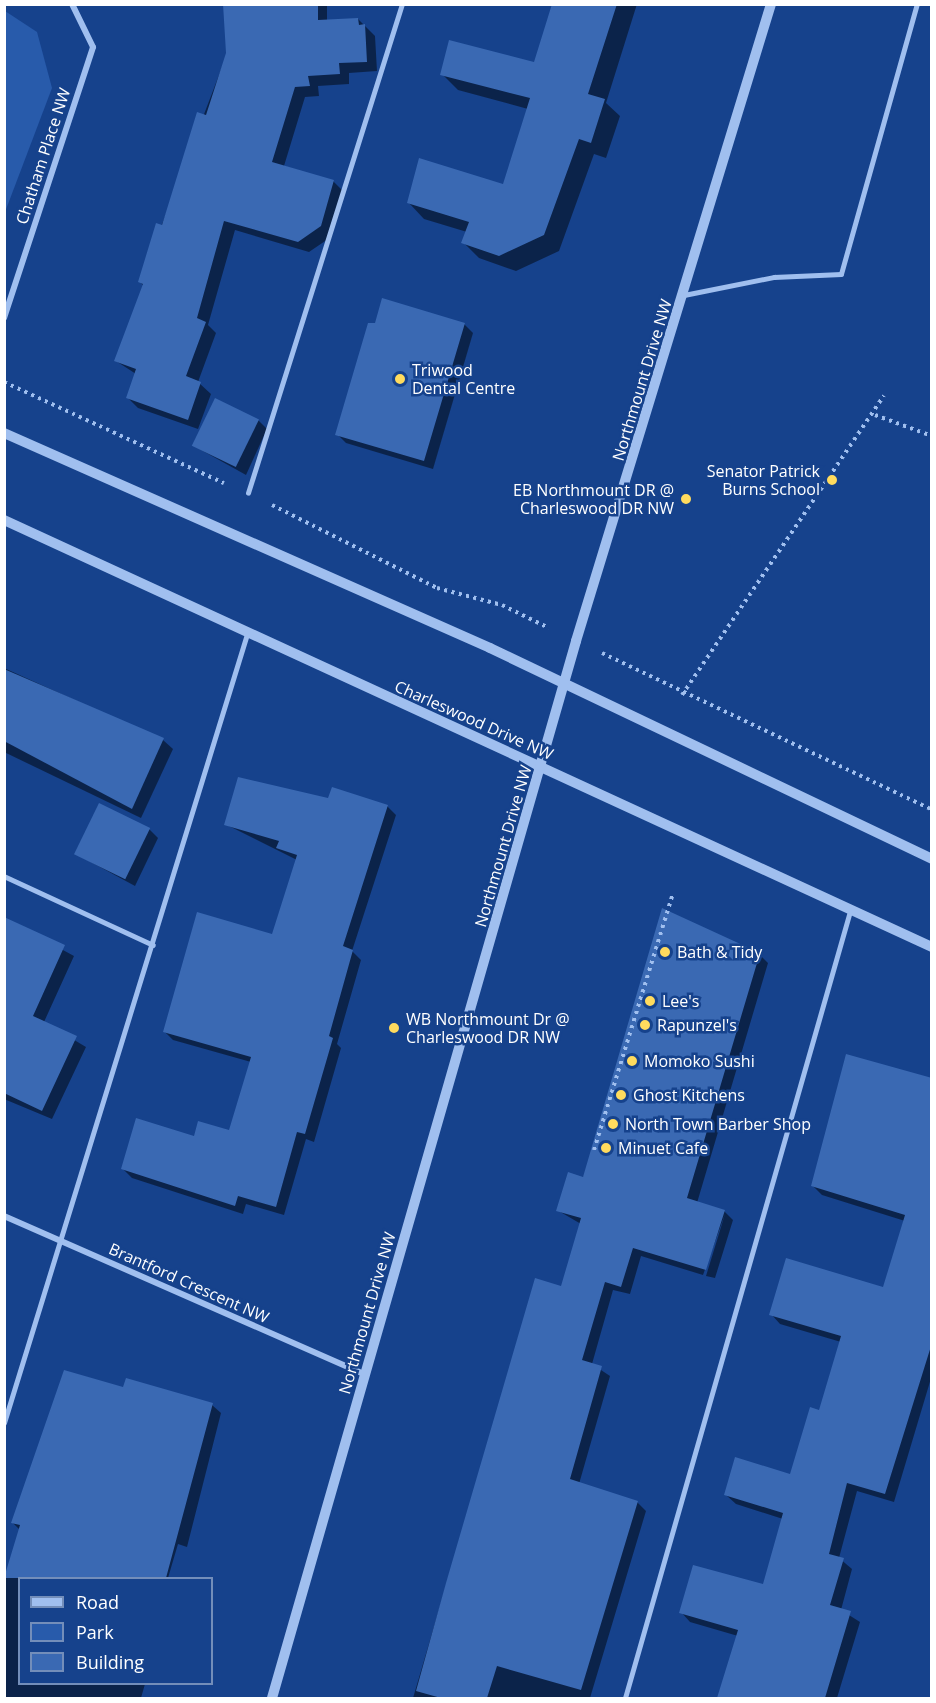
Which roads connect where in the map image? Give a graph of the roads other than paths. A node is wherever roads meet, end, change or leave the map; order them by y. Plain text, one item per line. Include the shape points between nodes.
1 (72, 4) edge
2 (402, 4) edge
3 (771, 4) edge
4 (917, 4) edge
5 (684, 296) junction
6 (4, 318) edge
7 (4, 433) edge
8 (248, 493) dead end
9 (4, 520) edge
10 (247, 632) junction
11 (564, 686) junction
12 (542, 767) junction
13 (932, 859) edge
14 (4, 876) edge
15 (850, 910) junction
16 (153, 945) junction
17 (932, 947) edge
18 (4, 1216) edge
19 (59, 1241) junction
20 (364, 1374) junction
21 (4, 1423) edge
22 (272, 1698) edge
23 (625, 1698) edge

1 - 6 street, Chatham Place NW via 93,47
2 - 8 lane
3 - 5 street, Northmount Drive NW
4 - 5 lane via 841,274 774,278
5 - 11 street, Northmount Drive NW
7 - 11 street via 490,648
9 - 10 street, Charleswood Drive NW
10 - 12 street, Charleswood Drive NW
10 - 16 lane
11 - 12 street, Northmount Drive NW
11 - 13 street
12 - 15 street, Charleswood Drive NW
12 - 20 street, Northmount Drive NW
14 - 16 lane
15 - 17 street, Charleswood Drive NW
15 - 23 lane
16 - 19 lane
18 - 19 street, Brantford Crescent NW
19 - 20 street, Brantford Crescent NW
19 - 21 lane
20 - 22 street, Northmount Drive NW

